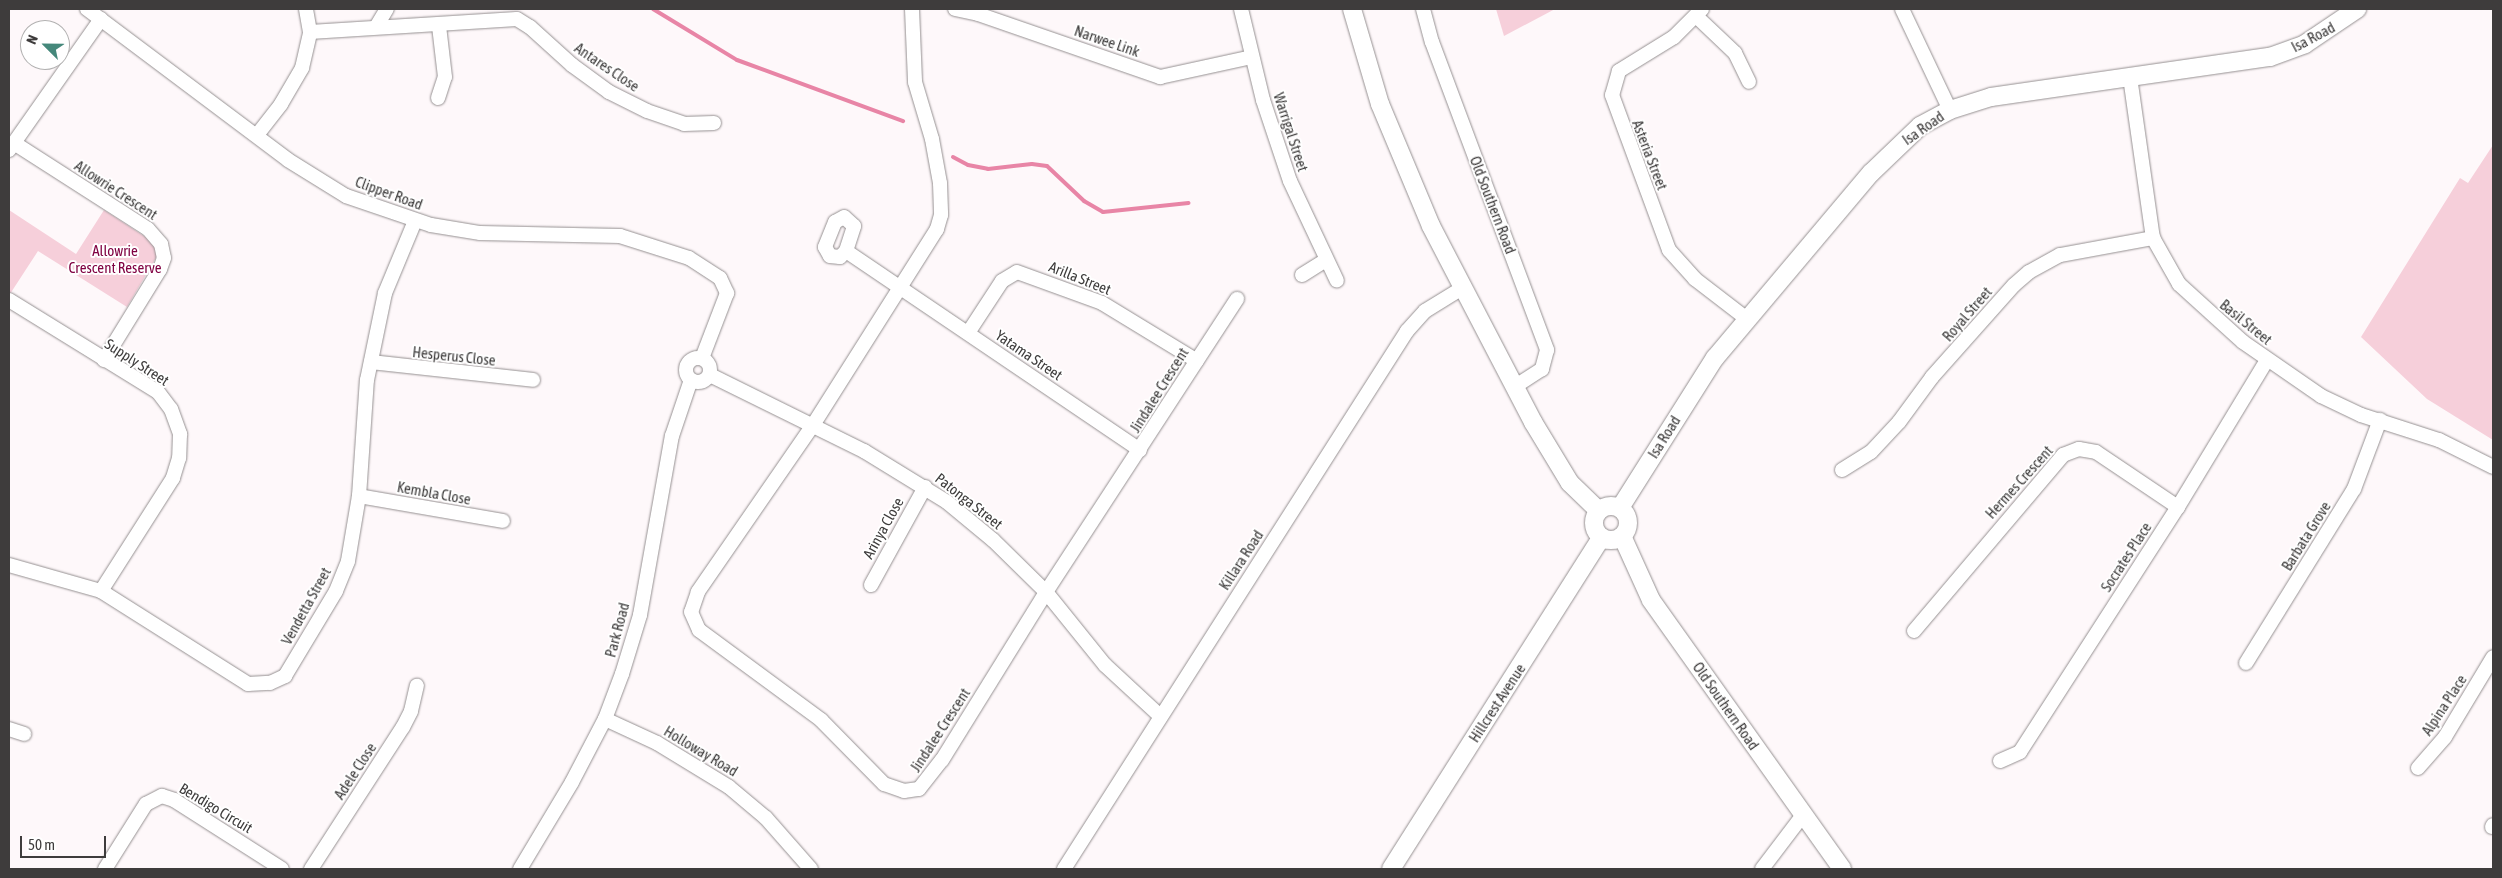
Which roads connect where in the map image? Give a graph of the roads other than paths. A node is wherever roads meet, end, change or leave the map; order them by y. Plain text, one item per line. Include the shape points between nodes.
1 (87, 9) edge
2 (306, 9) edge
3 (387, 9) edge
4 (912, 9) edge
5 (917, 9) edge
6 (954, 9) edge
7 (1241, 9) edge
8 (1352, 9) edge
9 (1423, 9) edge
10 (1902, 9) edge
11 (2357, 9) edge
12 (1699, 12) edge
13 (491, 14) edge
14 (101, 19) junction
15 (440, 26) junction
16 (376, 27) junction
17 (310, 32) junction
18 (1252, 57) junction
19 (2130, 77) junction
20 (1749, 82) dead end
21 (438, 98) dead end
22 (1950, 110) junction
23 (714, 122) dead end
24 (257, 135) junction
25 (11, 147) edge
26 (415, 221) junction
27 (2153, 238) junction
28 (846, 251) dead end
29 (1326, 260) junction
30 (1302, 275) dead end
31 (1336, 280) dead end
32 (1464, 287) junction
33 (899, 288) junction
34 (1237, 299) dead end
35 (9, 300) edge
36 (1747, 319) junction
37 (968, 333) junction
38 (702, 358) junction
39 (104, 360) junction
40 (2267, 360) junction
41 (1197, 361) junction
42 (371, 362) junction
43 (710, 375) junction
44 (533, 380) dead end
45 (691, 380) junction
46 (1514, 387) junction
47 (2380, 420) junction
48 (813, 426) junction
49 (1140, 450) junction
50 (2493, 467) edge
51 (1842, 470) dead end
52 (924, 486) junction
53 (359, 496) junction
54 (2178, 507) junction
55 (1620, 508) junction
56 (1598, 511) junction
57 (503, 521) dead end
58 (1622, 536) junction
59 (1602, 537) junction
60 (9, 565) edge
61 (871, 585) dead end
62 (101, 591) junction
63 (1046, 592) junction
64 (1914, 631) dead end
65 (2493, 657) edge
66 (2246, 662) dead end
67 (417, 686) dead end
68 (1160, 716) junction
69 (605, 719) junction
70 (9, 729) edge
71 (24, 734) dead end
72 (2000, 761) dead end
73 (2418, 768) dead end
74 (1803, 815) junction
75 (104, 869) edge
76 (282, 869) edge
77 (311, 869) edge
78 (520, 869) edge
79 (811, 869) edge
80 (1064, 869) edge
81 (1391, 869) edge
82 (1762, 869) edge
83 (1842, 869) edge

1 - 14 street, Clipper Road
2 - 17 street
3 - 16 street
4 - 5 street
4 - 33 street, Jindalee Crescent via 913,68 936,160 941,215 928,244
6 - 18 street, Narwee Link via 978,14 1160,77
7 - 18 street, Warrigal Street
8 - 32 main road via 1380,104 1406,174
9 - 46 street, Old Southern Road via 1437,55 1547,350 1542,369
10 - 22 street
11 - 19 main road, Isa Road via 2322,35 2286,52 2249,61
12 - 20 street via 1736,53
12 - 36 street, Asteria Street via 1674,37 1619,71 1612,95 1669,250 1695,279
13 - 15 street, Antares Close
13 - 23 street, Antares Close via 530,26 572,65 609,92 647,111 684,124
14 - 24 street, Clipper Road
14 - 25 street
15 - 16 street, Antares Close
15 - 21 street via 445,77
16 - 17 street, Antares Close
17 - 24 street via 302,68 281,104
18 - 29 street, Warrigal Street via 1290,181
19 - 22 main road, Isa Road via 1991,97
19 - 27 street, Basil Street
22 - 36 main road, Isa Road via 1903,140
24 - 26 street, Clipper Road via 305,171 346,196
25 - 39 street, Allowrie Crescent via 148,229 161,244 164,258 160,269
26 - 38 street, Clipper Road via 480,233 602,234 633,238 689,258 720,278 725,285 725,302
26 - 42 street, Vendetta Street via 385,292
27 - 40 street, Basil Street via 2167,267 2184,289
27 - 51 street, Royal Street via 2060,256 2029,272 1932,378 1875,448
28 - 33 street, Yatama Street
29 - 30 street
29 - 31 street, Warrigal Street
32 - 46 main road
32 - 68 street, Killara Road via 1425,312 1407,331
33 - 37 street, Yatama Street
33 - 48 street, Jindalee Crescent
34 - 41 street, Jindalee Crescent
35 - 39 street, Supply Street
36 - 55 main road, Isa Road via 1696,386
37 - 41 street, Arilla Street via 1002,281 1017,272 1102,303
37 - 49 street, Yatama Street
38 - 43 street via 710,364
38 - 45 street via 692,359 686,367
39 - 62 street, Supply Street via 158,392 171,409 180,434 179,458 172,478
40 - 47 street, Basil Street via 2321,396
40 - 54 street, Socrates Place
41 - 49 street, Jindalee Crescent
42 - 44 street, Hesperus Close
42 - 53 street, Vendetta Street
43 - 45 street via 702,382
43 - 48 street, Patonga Street
45 - 69 street, Park Road via 666,458 640,615
46 - 56 main road via 1570,483
47 - 50 street, Basil Street via 2439,440
47 - 66 street, Barbata Grove via 2351,496
48 - 52 street, Patonga Street
48 - 63 street, Jindalee Crescent via 698,592 691,606 691,618 699,630 821,720 884,784 904,791 919,789 925,784
49 - 63 street, Jindalee Crescent
52 - 61 street, Arinya Close
52 - 63 street, Patonga Street via 993,540
53 - 57 street, Kembla Close
53 - 62 street, Vendetta Street via 348,561 336,591 285,676 270,683 248,684 232,676
54 - 64 street, Hermes Crescent via 2096,452 2079,449 2063,454
54 - 72 street, Socrates Place via 2020,752
55 - 56 main road via 1609,506
55 - 58 main road via 1628,522
56 - 59 main road via 1594,525
58 - 59 main road via 1612,540
58 - 74 main road, Old Southern Road via 1651,600
59 - 81 main road, Hillcrest Avenue
60 - 62 street, Vendetta Street
63 - 68 street, Patonga Street via 1105,665
65 - 73 street, Alpina Place via 2445,737
67 - 77 street, Adele Close via 412,711 403,727
68 - 80 street, Killara Road
69 - 78 street, Park Road
69 - 79 street, Holloway Road via 657,743 729,786 766,818
70 - 71 street
74 - 82 street
74 - 83 main road, Old Southern Road
75 - 76 street, Bendigo Circuit via 146,804 162,796 174,800

